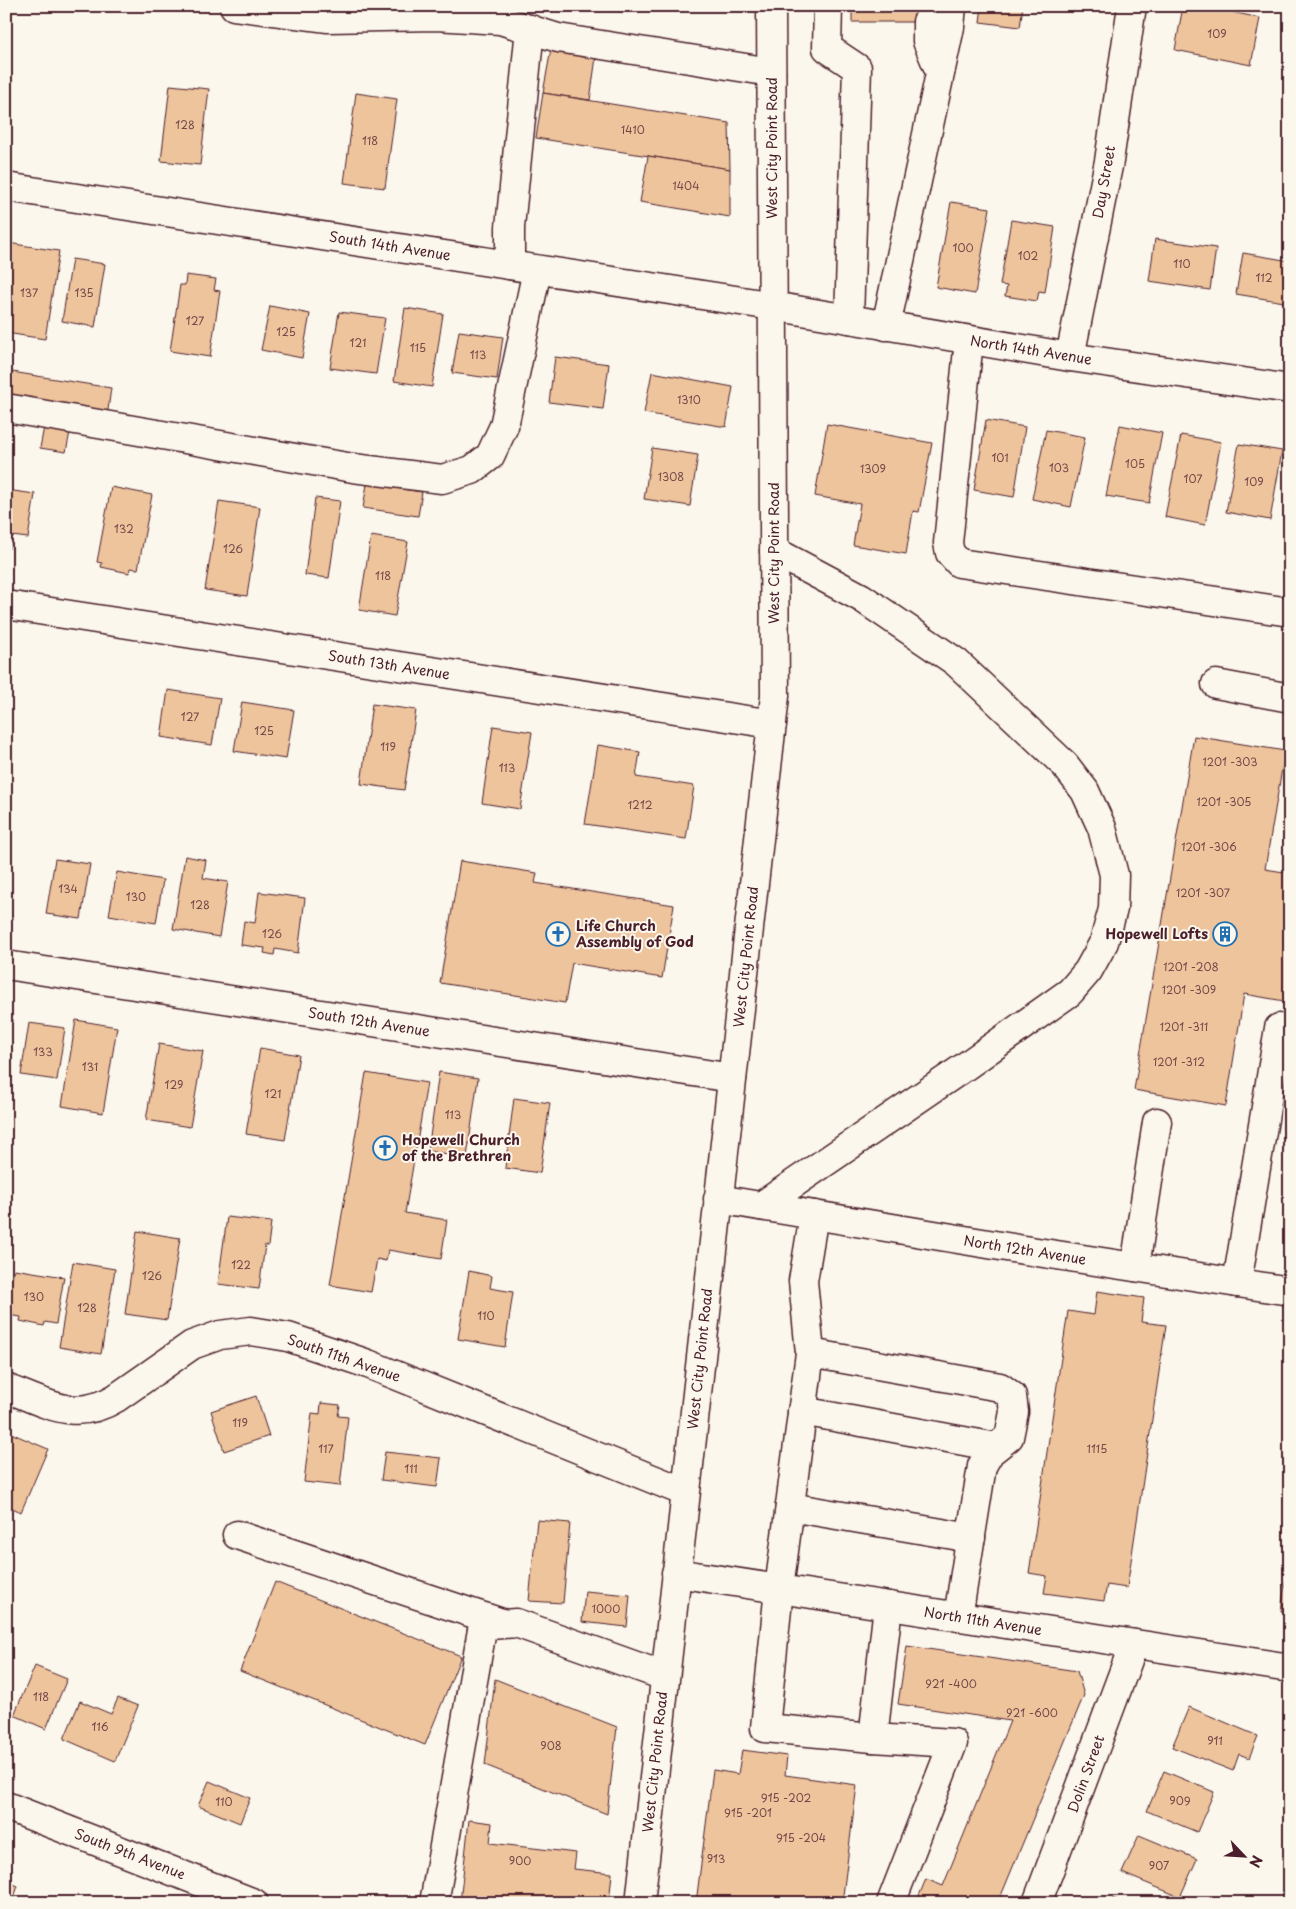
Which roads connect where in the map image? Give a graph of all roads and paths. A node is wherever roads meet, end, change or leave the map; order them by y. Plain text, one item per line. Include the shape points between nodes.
1 (234, 6) edge
2 (771, 6) edge
3 (828, 6) edge
4 (952, 6) edge
5 (1132, 6) edge
6 (498, 13) edge
7 (927, 22) dead end
8 (530, 29) junction
9 (772, 72) junction
10 (940, 72) junction
11 (6, 187) edge
12 (510, 265) junction
13 (537, 270) junction
14 (773, 306) junction
15 (850, 320) junction
16 (886, 326) junction
17 (969, 340) junction
18 (1070, 357) junction
19 (1290, 389) edge
20 (6, 408) edge
21 (774, 551) junction
22 (6, 605) edge
23 (1290, 612) edge
24 (1216, 684) dead end
25 (1290, 698) edge
26 (772, 724) junction
27 (6, 965) edge
28 (1290, 1030) edge
29 (732, 1078) junction
30 (1157, 1122) dead end
31 (718, 1199) junction
32 (761, 1206) junction
33 (814, 1215) junction
34 (1135, 1267) junction
35 (1237, 1283) junction
36 (1290, 1291) edge
37 (810, 1353) junction
38 (6, 1388) edge
39 (802, 1411) junction
40 (996, 1447) junction
41 (685, 1492) junction
42 (790, 1507) junction
43 (237, 1535) dead end
44 (971, 1538) junction
45 (676, 1573) junction
46 (779, 1590) junction
47 (888, 1606) junction
48 (958, 1617) junction
49 (502, 1623) junction
50 (1134, 1644) junction
51 (1290, 1668) edge
52 (664, 1676) junction
53 (873, 1738) junction
54 (6, 1806) edge
55 (254, 1903) edge
56 (434, 1903) edge
57 (640, 1903) edge
58 (891, 1903) edge
59 (1037, 1903) edge

1 - 6 street via 328,18
2 - 9 street, West City Point Road
3 - 15 street via 826,48 857,68
4 - 10 street
5 - 18 street, Day Street via 1109,161
6 - 8 street
7 - 10 street via 927,41
8 - 9 street via 558,38
8 - 12 street via 510,227
9 - 14 street, West City Point Road
10 - 16 street
11 - 12 street, South 14th Avenue
12 - 13 street, South 14th Avenue
13 - 14 street, South 14th Avenue
13 - 20 street via 504,426 490,456 472,470 442,479 353,468
14 - 15 street, North 14th Avenue
14 - 21 street, West City Point Road
15 - 16 street, North 14th Avenue
16 - 17 street, North 14th Avenue
17 - 18 street, North 14th Avenue
17 - 23 street via 948,543 950,553 959,563
18 - 19 street, North 14th Avenue
21 - 26 street, West City Point Road via 775,696
21 - 32 street via 862,598 956,662 1059,758 1085,791 1102,828 1114,875 1113,909 1104,942 1088,971 1070,992
22 - 26 street, South 13th Avenue
24 - 25 street
26 - 29 street, West City Point Road
27 - 29 street, South 12th Avenue
28 - 35 street via 1279,1028
29 - 31 street, West City Point Road
30 - 34 street
31 - 32 street, North 12th Avenue
31 - 41 street, West City Point Road
32 - 33 street, North 12th Avenue
33 - 34 street, North 12th Avenue
33 - 37 street via 803,1281
34 - 35 street, North 12th Avenue
35 - 36 street, North 12th Avenue
37 - 39 street
37 - 40 street via 1000,1387 1012,1396 1014,1412 1009,1437
38 - 41 street, South 11th Avenue via 59,1408 86,1411 105,1405 192,1345 220,1335 260,1332 288,1337 368,1364
39 - 40 street
39 - 42 street
40 - 44 street via 982,1466
41 - 45 street, West City Point Road
42 - 44 street
42 - 46 street
43 - 49 street
44 - 48 street
45 - 46 street, North 11th Avenue
45 - 52 street, West City Point Road
46 - 47 street, North 11th Avenue
46 - 53 street via 765,1728
47 - 48 street, North 11th Avenue
47 - 53 street
48 - 50 street, North 11th Avenue
49 - 52 street via 516,1623
49 - 56 street via 482,1630
50 - 51 street, North 11th Avenue
50 - 59 street, Dolin Street
52 - 57 street, West City Point Road
53 - 58 street via 953,1743
54 - 55 street, South 9th Avenue

